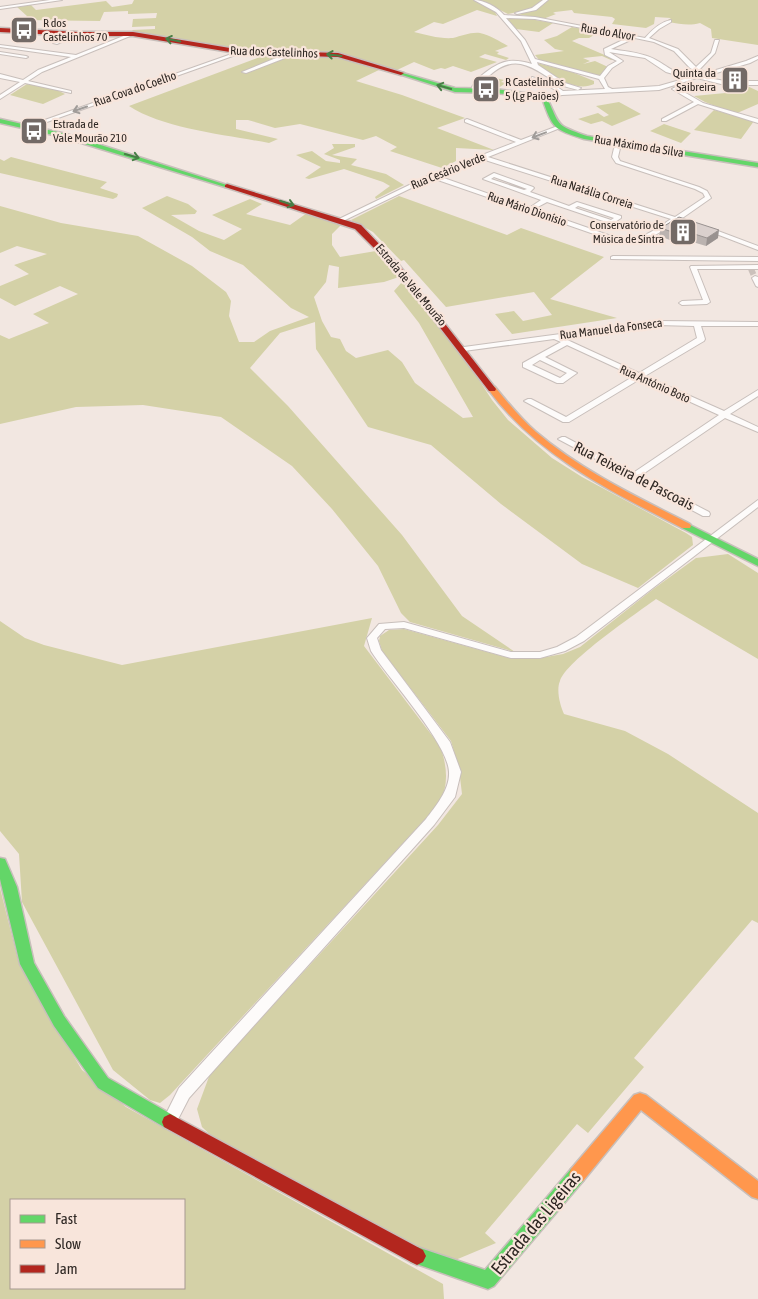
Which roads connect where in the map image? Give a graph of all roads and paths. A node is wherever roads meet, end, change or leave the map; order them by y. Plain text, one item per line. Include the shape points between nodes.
1 (12, 0) edge
2 (60, 0) edge
3 (476, 0) edge
4 (546, 0) edge
5 (0, 8) edge
6 (509, 15) junction
7 (501, 16) junction
8 (669, 21) dead end
9 (0, 30) edge
10 (78, 34) junction
11 (133, 34) junction
12 (635, 37) junction
13 (646, 39) junction
14 (717, 41) dead end
15 (55, 43) dead end
16 (0, 46) edge
17 (607, 50) junction
18 (242, 52) junction
19 (0, 53) edge
20 (284, 54) junction
21 (26, 57) dead end
22 (75, 57) junction
23 (758, 57) edge
24 (533, 60) junction
25 (536, 69) junction
26 (696, 70) junction
27 (244, 72) dead end
28 (705, 74) junction
29 (0, 76) edge
30 (534, 78) dead end
31 (541, 78) dead end
32 (693, 79) junction
33 (602, 80) junction
34 (24, 81) junction
35 (553, 82) junction
36 (758, 83) edge
37 (609, 89) junction
38 (472, 91) junction
39 (560, 91) junction
40 (69, 92) dead end
41 (0, 97) edge
42 (544, 97) junction
43 (698, 102) junction
44 (664, 120) dead end
45 (467, 121) dead end
46 (758, 121) edge
47 (0, 122) edge
48 (28, 126) junction
49 (557, 128) junction
50 (522, 142) junction
51 (618, 144) junction
52 (483, 157) junction
53 (758, 165) edge
54 (432, 176) junction
55 (525, 193) junction
56 (546, 200) junction
57 (570, 208) junction
58 (529, 210) junction
59 (676, 219) junction
60 (341, 220) junction
61 (686, 222) edge
62 (704, 228) edge
63 (758, 248) edge
64 (613, 258) dead end
65 (726, 259) junction
66 (758, 259) edge
67 (730, 267) junction
68 (753, 268) edge
69 (682, 302) dead end
70 (697, 323) junction
71 (758, 324) edge
72 (553, 336) junction
73 (565, 343) junction
74 (464, 349) junction
75 (539, 357) junction
76 (639, 377) junction
77 (758, 392) edge
78 (528, 401) dead end
79 (724, 414) junction
80 (758, 430) edge
81 (562, 439) dead end
82 (634, 476) junction
83 (758, 503) edge
84 (706, 514) dead end
85 (710, 539) junction
86 (758, 563) edge
87 (0, 862) edge
88 (169, 1122) junction
89 (758, 1192) edge

1 - 5 street
2 - 5 street
3 - 7 street via 498,11
4 - 6 street via 534,9
6 - 7 street, Rua do Alvor
6 - 12 street, Rua do Alvor
7 - 24 street via 523,41
8 - 13 street
9 - 10 street, Rua dos Castelinhos
10 - 11 street, Rua dos Castelinhos
10 - 15 street
18 -> 11 street, Rua dos Castelinhos
11 - 22 street
12 - 13 street, Rua do Alvor
12 - 17 street
13 - 26 street, Rua do Alvor via 670,47
14 - 26 street via 713,53
16 - 22 street
17 - 32 street via 646,57 668,71
17 - 33 street via 607,54 621,61 610,67
18 - 20 street, Rua dos Castelinhos
18 -> 48 street, Rua Cova do Coelho
19 - 21 street
20 - 27 street
38 -> 20 street, Rua dos Castelinhos via 447,88 346,57
22 - 34 street
23 - 28 street
24 - 25 street
24 - 33 street
25 - 35 street
25 - 37 street via 570,87
25 - 38 street via 508,61 494,67
26 - 28 street, Rua do Alvor
28 - 32 street
29 - 34 street
30 - 39 street
31 - 35 street
32 - 36 street
32 - 37 street via 647,89
32 - 43 street via 675,89
33 - 37 street
34 - 40 street
34 - 41 street
35 - 39 street
37 - 39 street
38 - 42 street, Rua dos Castelinhos
39 - 42 street
42 - 49 street
43 - 44 street
43 - 46 street
45 - 50 street
47 - 48 street, Estrada de Vale Mourão
48 -> 60 street, Estrada de Vale Mourão
49 -> 50 street, Rua Cesário Verde
49 - 51 street, Rua Máximo da Silva
50 - 52 street, Rua Cesário Verde
51 - 53 street, Rua Máximo da Silva
51 - 59 street, Rua Mário Dionísio via 615,157 618,162 697,188 708,196 707,200
52 - 54 street, Rua Cesário Verde
52 - 59 street, Rua Natália Correia
54 - 58 street, Rua Mário Dionísio
54 - 60 street, Rua Cesário Verde
55 - 55 street via 510,187 486,180 494,176 531,188
55 - 56 street
56 - 57 street
56 - 58 street
57 - 57 street via 612,222 618,217 577,204
58 - 59 street, Rua Mário Dionísio via 625,241 648,238
59 - 61 street, Rua Natália Correia
60 - 74 street, Estrada de Vale Mourão via 369,234
62 - 63 street
64 - 65 street
65 - 66 street
65 - 67 street
67 - 68 street
67 - 69 street via 693,267 707,302
70 - 71 street, Rua Manuel da Fonseca
70 - 72 street, Rua Manuel da Fonseca via 630,325
70 - 76 street via 701,339
72 - 73 street, Rua António Boto
72 - 74 street, Rua Manuel da Fonseca
73 - 75 street
73 - 76 street, Rua António Boto
74 - 85 street, Estrada de Vale Mourão via 513,417 555,453 600,481
75 - 75 street via 526,365 560,381 573,373
76 - 78 street via 566,420
76 - 79 street, Rua António Boto
77 - 79 street
79 - 80 street, Rua António Boto
79 - 82 street
81 - 82 street, Rua Teixeira de Pascoais
82 - 84 street, Rua Teixeira de Pascoais
83 - 85 street
85 - 86 street, Estrada de Vale Mourão
85 - 88 street via 580,639 540,655 511,655 404,626 382,626 372,638 376,651 446,745 455,772 449,797 430,822 184,1092
87 - 88 street via 10,887 27,964 59,1021 104,1083
88 - 89 street, Estrada das Ligeiras via 421,1258 488,1280 640,1100

